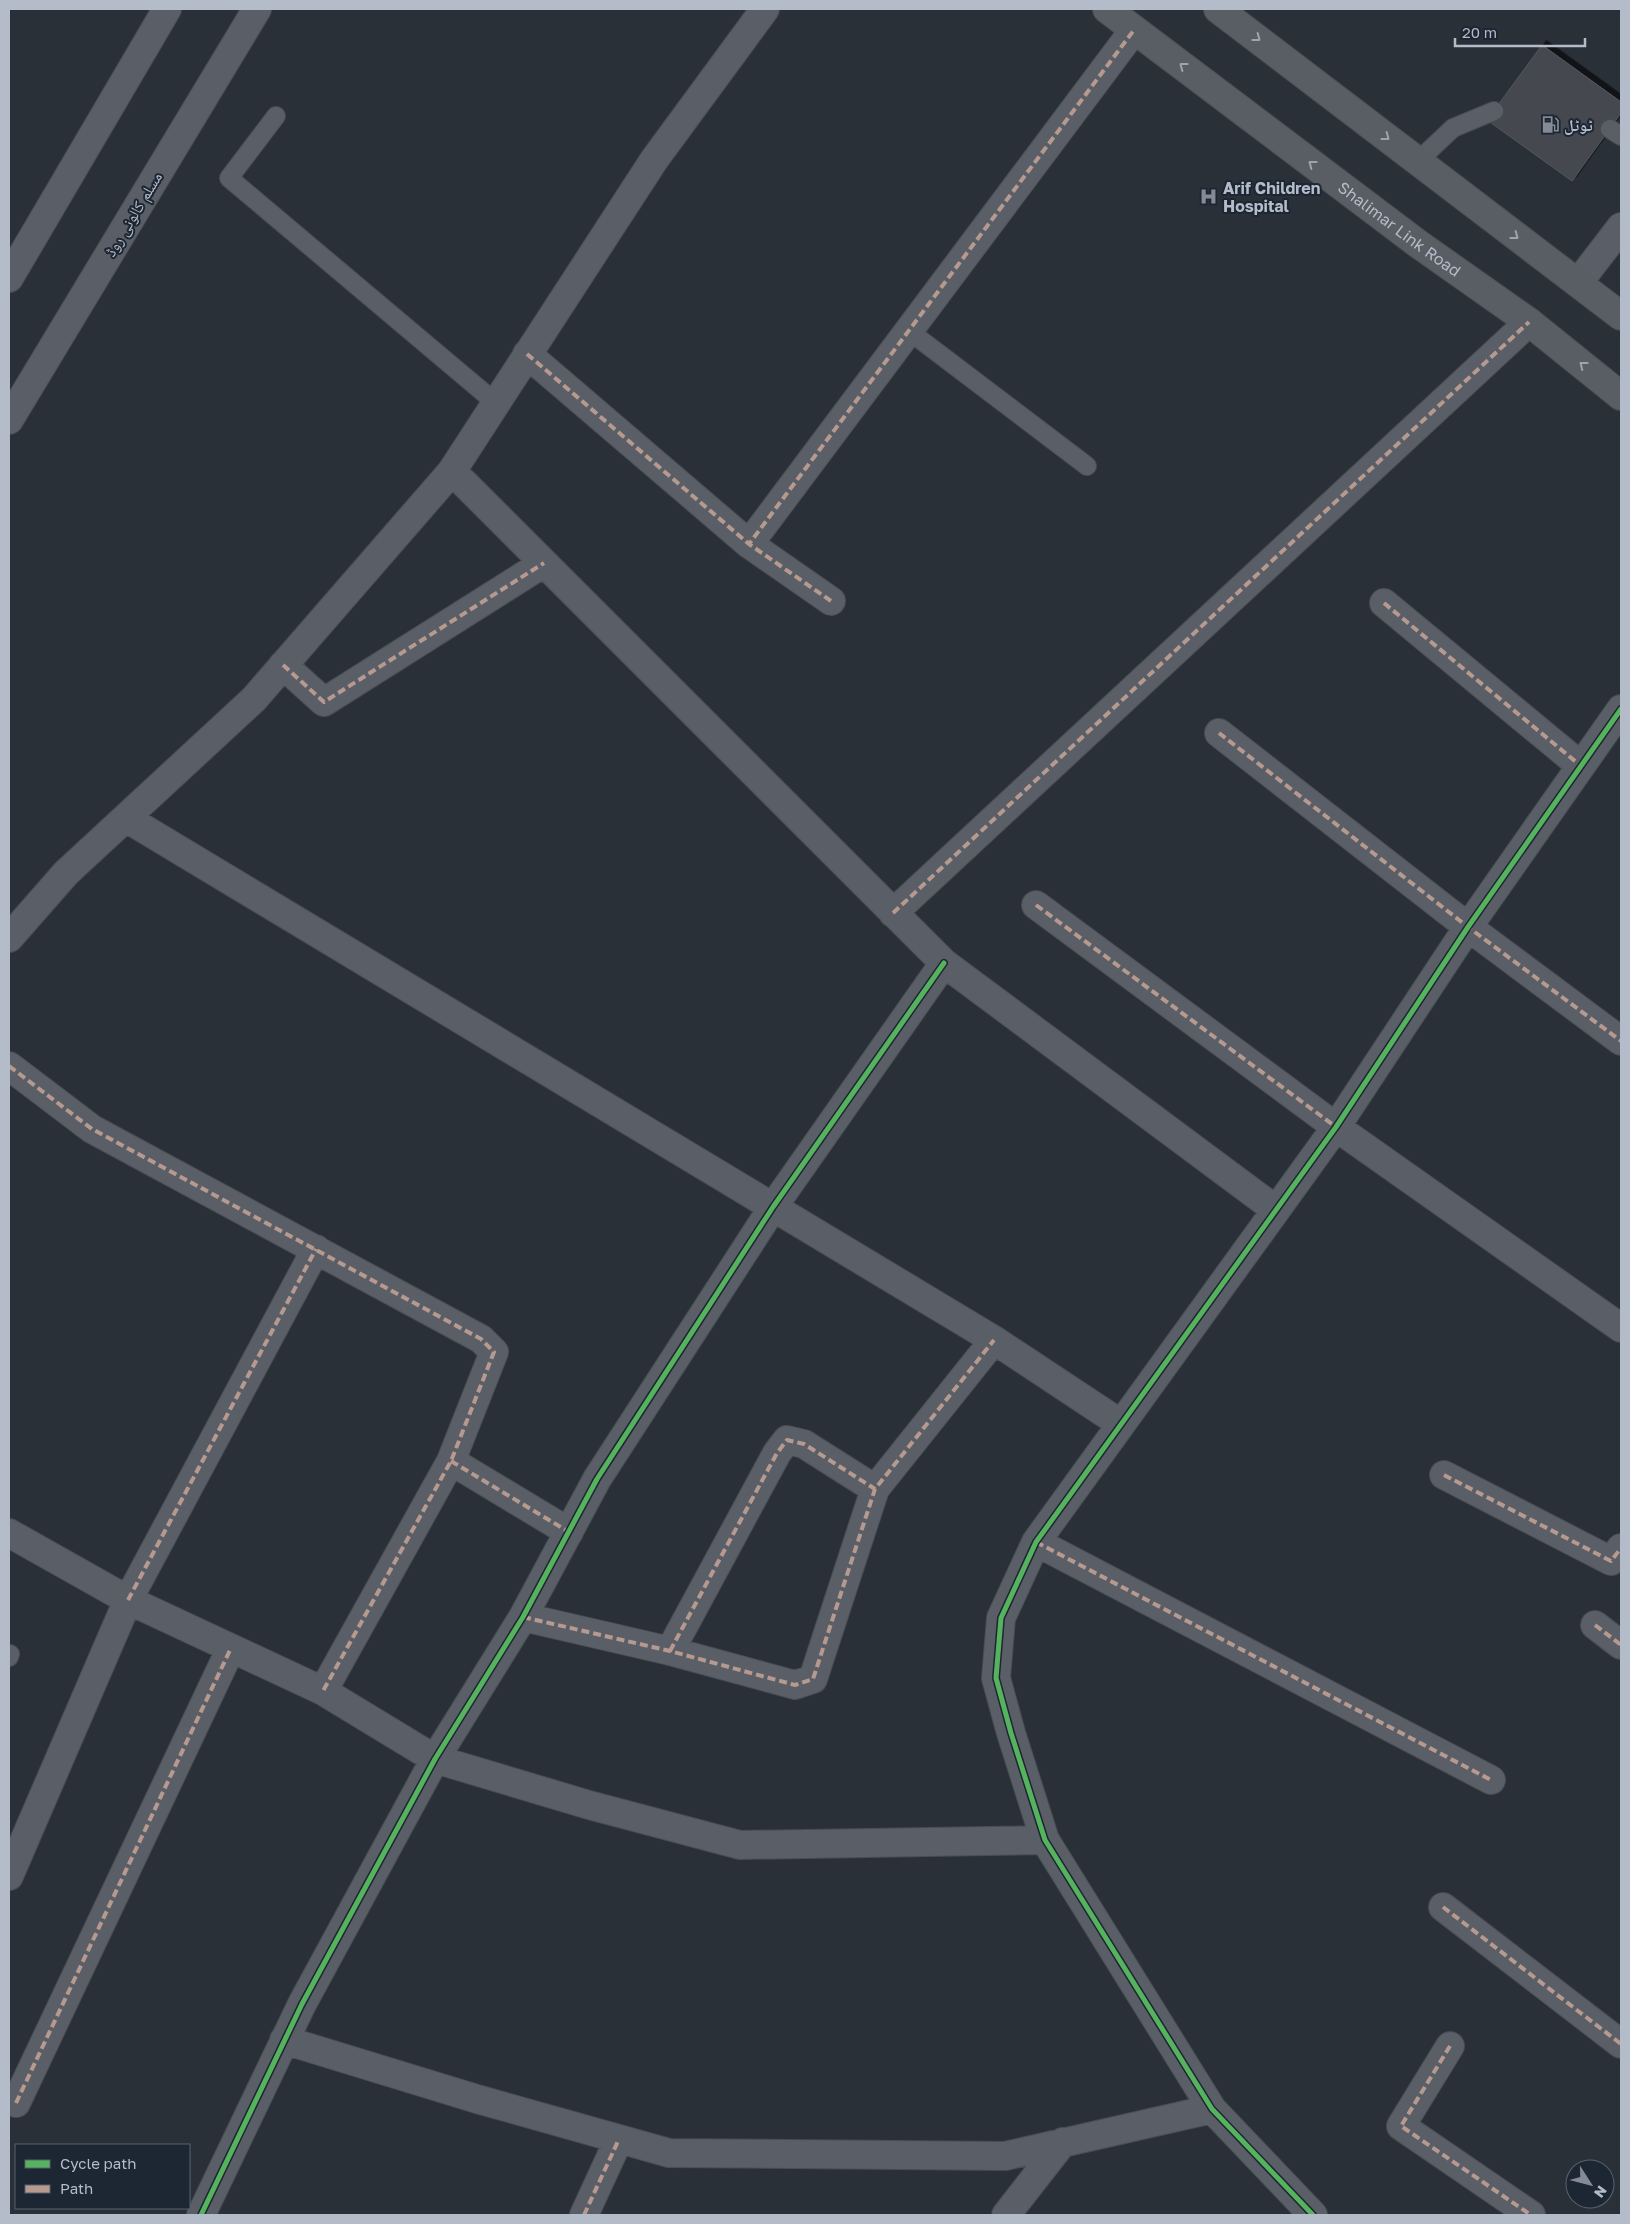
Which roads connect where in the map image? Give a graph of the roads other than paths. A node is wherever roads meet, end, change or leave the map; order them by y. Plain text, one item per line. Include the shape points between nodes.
1 (167, 9) edge
2 (257, 9) edge
3 (765, 9) edge
4 (1107, 9) edge
5 (1225, 11) edge
6 (1134, 30) junction
7 (1494, 111) dead end
8 (276, 116) dead end
9 (1418, 161) junction
10 (1621, 227) edge
11 (9, 278) edge
12 (1578, 283) junction
13 (1621, 316) edge
14 (1529, 322) junction
15 (909, 331) junction
16 (528, 354) junction
17 (1621, 396) edge
18 (496, 402) junction
19 (9, 420) edge
20 (1087, 466) dead end
21 (452, 471) junction
22 (749, 544) junction
23 (544, 563) junction
24 (831, 601) dead end
25 (1384, 603) dead end
26 (283, 665) junction
27 (1621, 709) edge
28 (1219, 733) dead end
29 (1581, 766) junction
30 (126, 818) junction
31 (1036, 905) dead end
32 (893, 913) junction
33 (1468, 927) junction
34 (9, 938) edge
35 (944, 963) junction
36 (1621, 1041) edge
37 (9, 1066) edge
38 (1336, 1127) junction
39 (773, 1207) junction
40 (1276, 1210) junction
41 (316, 1249) junction
42 (1621, 1328) edge
43 (994, 1340) junction
44 (1121, 1424) junction
45 (452, 1461) junction
46 (1444, 1475) dead end
47 (875, 1489) junction
48 (569, 1532) junction
49 (9, 1533) edge
50 (1036, 1542) junction
51 (1621, 1548) edge
52 (128, 1600) junction
53 (523, 1617) junction
54 (1595, 1625) dead end
55 (1621, 1645) edge
56 (231, 1648) junction
57 (670, 1651) junction
58 (323, 1691) junction
59 (435, 1759) junction
60 (1491, 1780) dead end
61 (1045, 1840) junction
62 (9, 1876) edge
63 (1443, 1907) dead end
64 (284, 2040) junction
65 (1621, 2044) edge
66 (1450, 2046) dead end
67 (16, 2103) dead end
68 (1212, 2109) junction
69 (619, 2139) junction
70 (1063, 2142) junction
71 (200, 2215) edge
72 (584, 2215) edge
73 (1006, 2215) edge
74 (1313, 2215) edge
75 (1531, 2215) edge

1 - 11 street
2 - 19 street, مسلم کالونی روڈ
3 - 16 street via 654,160
4 - 6 main road, Shalimar Link Road
5 -> 9 main road
14 -> 6 main road, Shalimar Link Road via 1417,244
6 - 15 street
7 - 9 lane via 1453,128
8 - 18 lane via 229,178
9 -> 12 main road
10 - 12 street
12 - 13 main road
17 -> 14 main road, Shalimar Link Road
14 - 32 street
15 - 20 lane
15 - 22 street
16 - 18 street
16 - 22 street
18 - 21 street
21 - 23 street
21 - 26 street
22 - 24 street
23 - 26 street via 324,702
23 - 32 street
25 - 29 street
26 - 30 street via 254,699
27 - 29 street
28 - 33 street
29 - 33 street
30 - 34 street via 66,873
30 - 39 street
31 - 38 street
32 - 35 street
33 - 36 street
33 - 38 street
35 - 39 street
35 - 40 street
37 - 41 street via 92,1130
38 - 40 street
38 - 42 street
39 - 43 street
39 - 48 street via 597,1479
40 - 44 street
41 - 45 street via 481,1339 494,1352
41 - 52 street
43 - 44 street
43 - 47 street
44 - 50 street
45 - 48 street
45 - 58 street
46 - 51 street via 1611,1561
47 - 57 street via 804,1444 787,1440
47 - 57 street via 813,1679 795,1685
48 - 53 street
49 - 52 street
50 - 60 street
50 - 61 street via 1000,1618 996,1678
52 - 56 street
52 - 62 street
53 - 57 street
53 - 59 street
54 - 55 street
56 - 58 street
56 - 67 street
58 - 59 street
59 - 61 street via 588,1805 740,1845
59 - 64 street
61 - 68 street
63 - 65 street
64 - 69 street
64 - 71 street
66 - 75 street via 1401,2126
68 - 70 street
68 - 74 street
69 - 70 street via 669,2153 1005,2156
69 - 72 street
70 - 73 street

